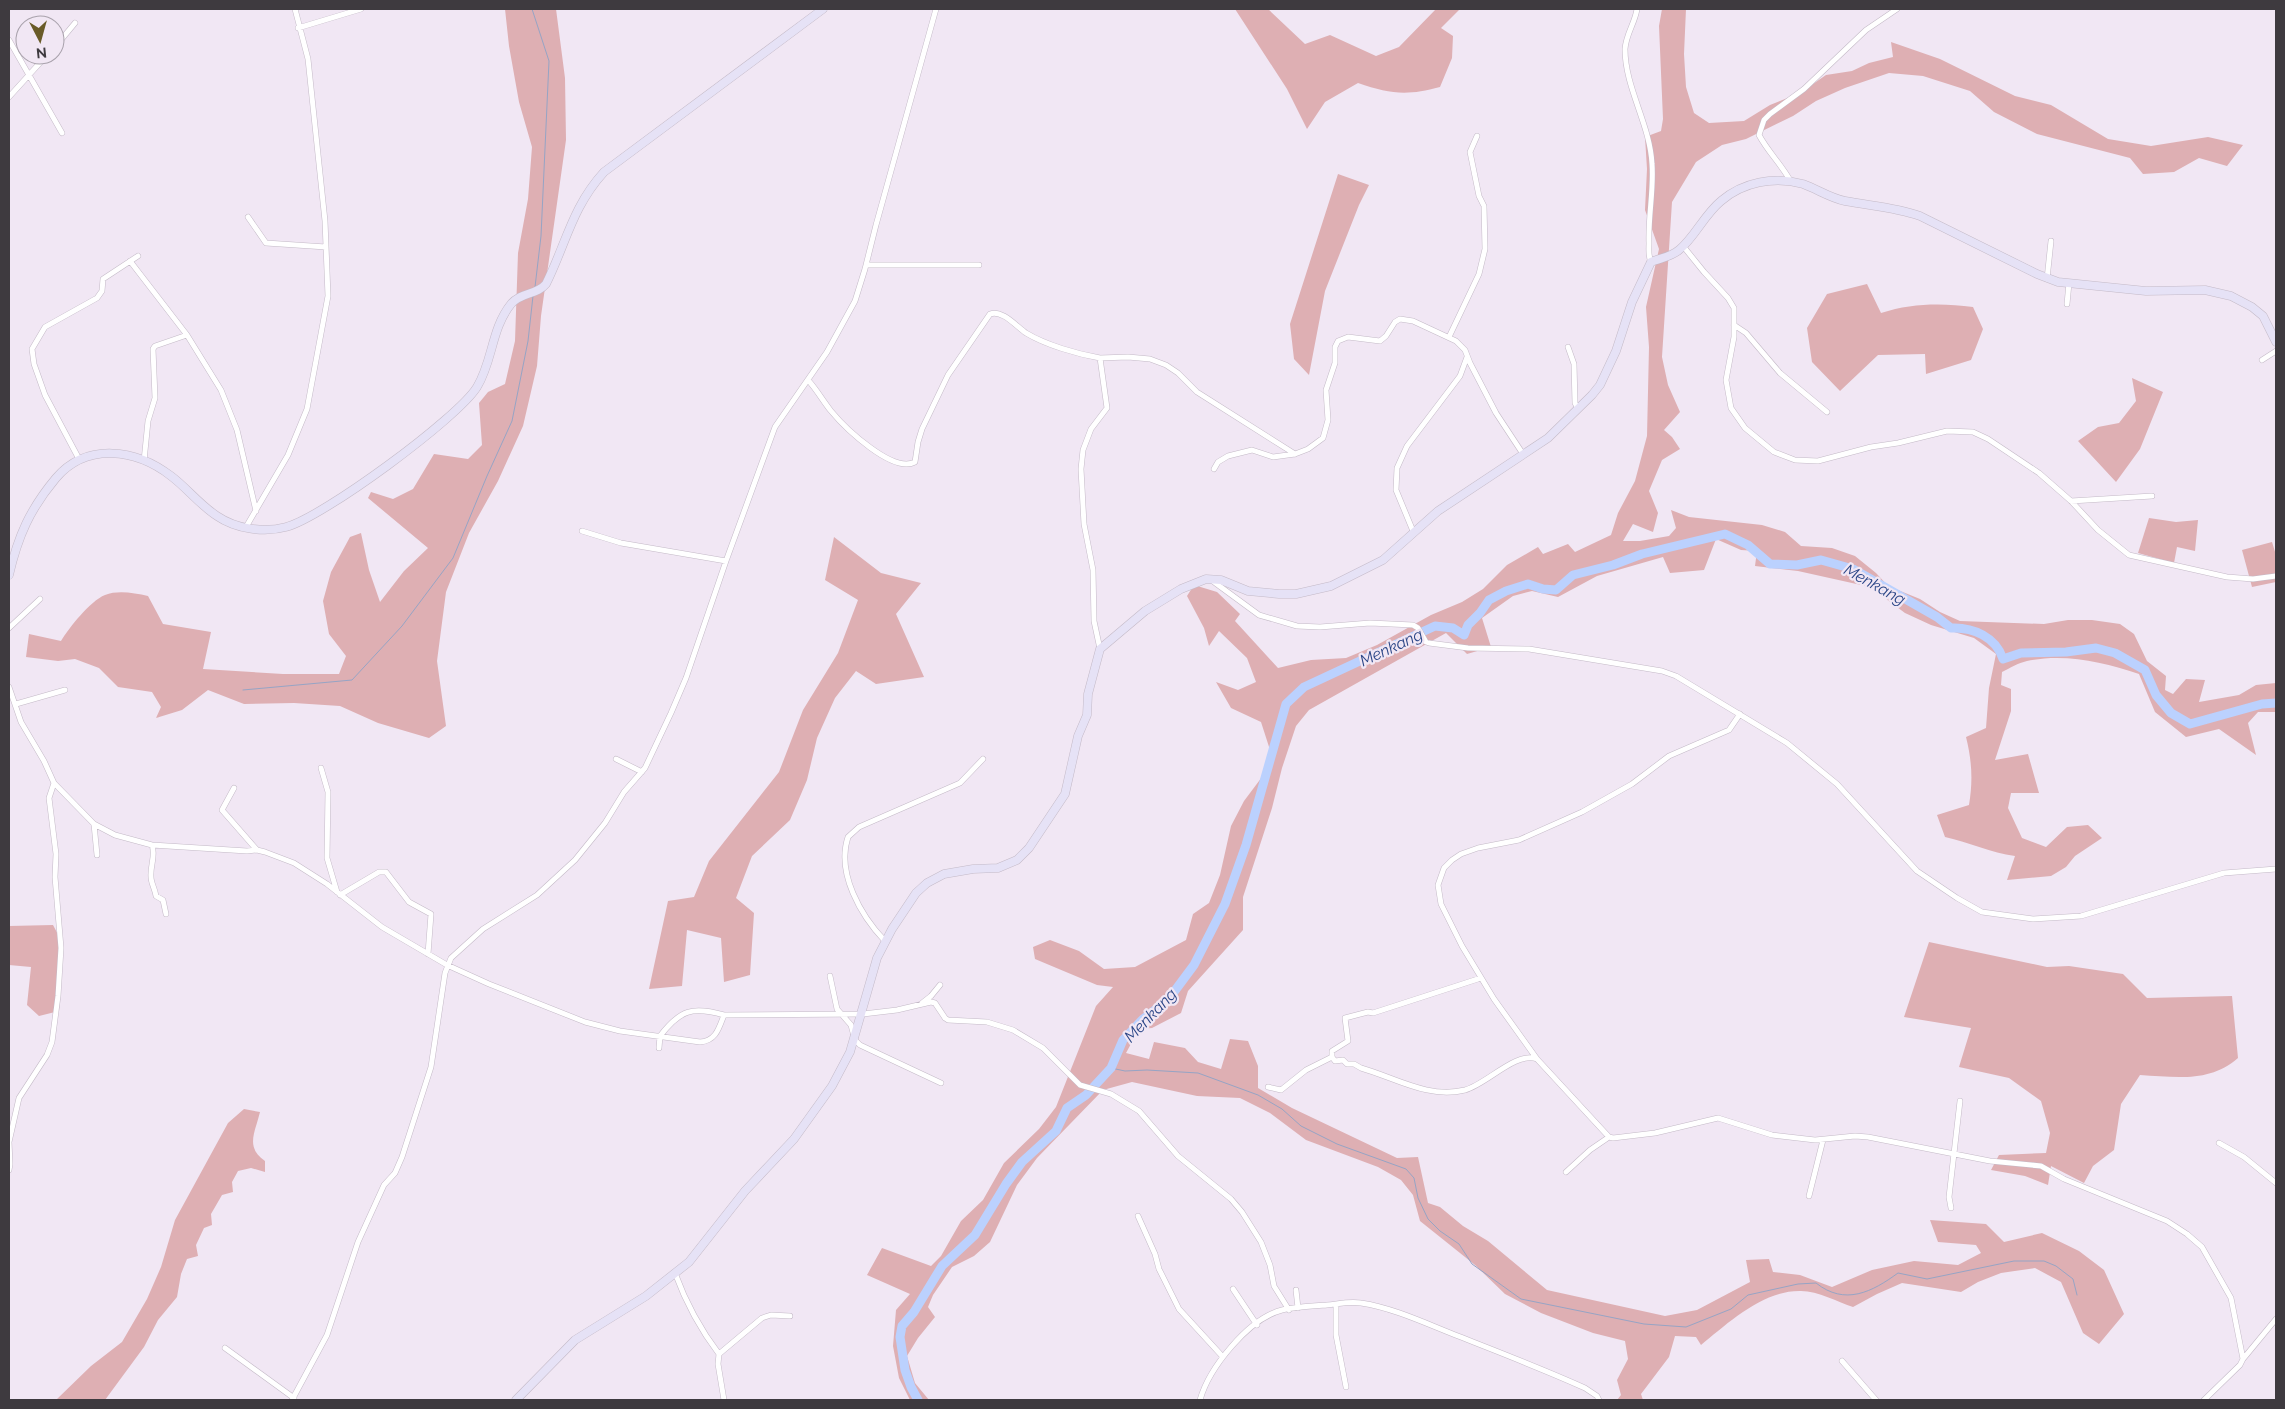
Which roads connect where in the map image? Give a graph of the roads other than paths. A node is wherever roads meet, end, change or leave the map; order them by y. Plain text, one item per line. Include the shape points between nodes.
1 (295, 9) edge
2 (361, 9) edge
3 (823, 9) edge
4 (936, 9) edge
5 (1637, 9) edge
6 (1897, 9) edge
7 (75, 23) dead end
8 (298, 28) junction
9 (65, 35) edge
10 (9, 40) edge
11 (37, 65) edge
12 (28, 74) junction
13 (9, 97) edge
14 (62, 133) dead end
15 (1477, 136) dead end
16 (1791, 182) junction
17 (248, 217) dead end
18 (2051, 241) dead end
19 (1683, 246) junction
20 (326, 247) junction
21 (138, 256) dead end
22 (130, 261) junction
23 (1651, 262) junction
24 (866, 265) junction
25 (979, 265) dead end
26 (2047, 279) junction
27 (2069, 283) junction
28 (2067, 304) dead end
29 (1734, 325) junction
30 (187, 335) junction
31 (1449, 337) junction
32 (2275, 337) edge
33 (1568, 347) dead end
34 (2276, 350) edge
35 (1467, 356) junction
36 (1100, 358) junction
37 (2262, 360) dead end
38 (808, 380) junction
39 (1578, 409) junction
40 (1827, 412) dead end
41 (1295, 454) junction
42 (1523, 454) junction
43 (79, 459) junction
44 (144, 460) junction
45 (1214, 469) dead end
46 (2152, 496) dead end
47 (2071, 501) junction
48 (256, 511) junction
49 (246, 527) junction
50 (582, 531) dead end
51 (1414, 531) junction
52 (726, 561) junction
53 (9, 575) edge
54 (2276, 576) edge
55 (1206, 579) junction
56 (40, 599) dead end
57 (9, 628) edge
58 (1100, 649) junction
59 (9, 688) edge
60 (65, 690) dead end
61 (16, 704) junction
62 (1740, 714) junction
63 (616, 759) dead end
64 (983, 759) dead end
65 (320, 768) dead end
66 (642, 772) junction
67 (54, 783) junction
68 (234, 788) dead end
69 (94, 824) junction
70 (152, 845) junction
71 (257, 850) junction
72 (97, 856) dead end
73 (2276, 869) edge
74 (339, 893) junction
75 (166, 914) dead end
76 (885, 941) junction
77 (428, 954) junction
78 (447, 965) junction
79 (830, 976) dead end
80 (1481, 978) junction
81 (940, 985) dead end
82 (922, 1003) junction
83 (839, 1013) junction
84 (863, 1014) junction
85 (724, 1015) junction
86 (660, 1036) junction
87 (855, 1040) junction
88 (659, 1048) dead end
89 (1332, 1057) junction
90 (1537, 1059) junction
91 (941, 1083) dead end
92 (1268, 1086) dead end
93 (1960, 1101) dead end
94 (1609, 1137) junction
95 (1823, 1140) junction
96 (2219, 1143) dead end
97 (1954, 1153) junction
98 (9, 1170) edge
99 (1566, 1172) dead end
100 (2276, 1183) edge
101 (1809, 1196) dead end
102 (1951, 1208) dead end
103 (1138, 1216) dead end
104 (675, 1273) junction
105 (1232, 1289) dead end
106 (1296, 1290) dead end
107 (1336, 1304) junction
108 (1298, 1308) junction
109 (1289, 1310) junction
110 (790, 1316) dead end
111 (2276, 1319) edge
112 (1257, 1325) junction
113 (225, 1348) dead end
114 (720, 1354) junction
115 (1223, 1357) junction
116 (2243, 1359) junction
117 (1842, 1361) dead end
118 (1346, 1387) dead end
119 (293, 1399) edge
120 (516, 1400) edge
121 (724, 1400) edge
122 (1201, 1400) edge
123 (1599, 1400) edge
124 (1876, 1400) edge
125 (2204, 1400) edge

1 - 8 street
2 - 8 street
3 - 49 street via 599,178 571,221 546,284 540,290 521,295 510,305 497,328 480,382 468,400 359,485 300,522 279,528
4 - 24 street
5 - 23 street via 1626,52 1652,159 1648,222
6 - 16 street via 1866,30 1804,89 1764,120 1759,135
7 - 9 street
8 - 20 street via 308,59
10 - 12 street
11 - 12 street
12 - 13 street
12 - 14 street
15 - 31 street via 1470,152 1484,206 1485,249 1479,274
16 - 19 street via 1772,180 1739,188 1714,207
16 - 26 street via 1843,201 1891,207 1910,213
17 - 20 street via 266,243
18 - 26 street
19 - 23 street via 1670,256
19 - 29 street via 1728,298 1734,308
20 - 48 street via 326,312 307,409 288,455
21 - 22 street
22 - 30 street
22 - 43 street via 102,279 101,293 97,298 44,327 32,349 44,395
23 - 39 street via 1600,384
24 - 25 street
24 - 38 street via 846,320
26 - 27 street
27 - 28 street
27 - 32 street via 2146,291 2205,290 2231,296 2259,312
29 - 40 street via 1746,333 1780,373
29 - 47 street via 1726,380 1731,408 1745,428 1774,452 1795,460 1818,461 1935,433 1966,430 1988,439 2033,469
30 - 44 street via 153,349 155,398 148,421
30 - 48 street via 209,368 231,413
31 - 35 street via 1463,347
31 - 41 street via 1413,321 1400,319 1380,340 1340,339 1335,347 1335,363 1326,390 1326,434 1308,450
33 - 39 street via 1574,359 1575,403
34 - 37 street
35 - 42 street via 1496,413
35 - 51 street via 1460,376 1407,446 1397,468 1396,490
36 - 38 street via 1047,343 999,314 990,314 948,375 922,429 916,462 909,465 891,461 874,451 839,420
36 - 41 street via 1150,359 1166,365 1197,392
36 - 58 street via 1107,408 1091,429 1083,450 1081,469 1084,524 1093,570 1094,620
38 - 52 street via 775,427
39 - 42 street via 1548,438
41 - 45 street via 1274,457 1248,451 1228,456
42 - 51 street
43 - 44 street via 112,452
43 - 53 street via 60,474 31,512 19,536
44 - 49 street via 170,475 217,516
46 - 47 street
47 - 54 street via 2098,530 2129,555 2227,577 2253,579
48 - 49 street
50 - 52 street via 621,543
51 - 55 street via 1383,560 1352,577 1314,590 1296,594 1264,593 1248,591 1221,580
52 - 66 street via 678,698
55 - 58 street via 1145,611
55 - 62 street via 1219,584 1260,615 1280,622 1309,628 1370,623 1413,625 1429,643 1468,648 1529,649 1662,671
56 - 57 street
58 - 76 street via 1092,675 1087,715 1078,736 1065,794 1029,848 1017,860 998,868 954,871 934,878 916,893
59 - 61 street
60 - 61 street
61 - 67 street via 21,722
62 - 73 street via 1787,743 1837,784 1924,877 1982,912 2033,919 2081,916 2224,873
62 - 80 street via 1729,730 1668,756 1632,784 1582,812 1519,840 1478,848 1452,860 1441,876 1438,895
63 - 66 street
64 - 76 street via 960,784 860,827 848,837 845,860 851,889
65 - 74 street via 328,792 327,858
66 - 78 street via 624,792 594,838 561,874 538,895 477,933
67 - 69 street
67 - 98 street via 49,798 56,854 61,948 58,996 52,1042 19,1098 9,1142
68 - 71 street via 222,810
69 - 70 street via 115,835
69 - 72 street
70 - 71 street
70 - 75 street via 150,879 156,896 163,900
71 - 74 street via 294,863
74 - 77 street via 382,927
74 - 77 street via 379,872 386,872 409,902 431,914
76 - 84 street via 877,958
77 - 78 street
78 - 86 street via 585,1022
78 - 119 street via 430,1067 402,1157 395,1173 384,1185 358,1242 324,1341
79 - 83 street
80 - 89 street via 1373,1013 1345,1018 1349,1039 1332,1050
80 - 90 street
81 - 82 street
82 - 84 street
82 - 109 street via 935,1003 948,1020 987,1022 1013,1030 1043,1048 1071,1078 1088,1088 1111,1094 1139,1111 1178,1156 1237,1205 1261,1242 1274,1286
83 - 84 street
83 - 85 street
83 - 87 street via 851,1025
84 - 87 street
85 - 86 street via 686,1012
85 - 86 street via 716,1034 709,1041
86 - 88 street
87 - 91 street via 866,1049
87 - 104 street via 832,1086 804,1126 745,1191 692,1258
89 - 90 street via 1335,1061 1343,1060 1418,1088 1439,1092 1474,1087 1523,1058
89 - 92 street via 1301,1073 1281,1090
90 - 94 street
93 - 97 street
94 - 95 street via 1617,1139 1655,1133 1718,1118 1763,1133
94 - 99 street
95 - 97 street via 1860,1136
95 - 101 street
96 - 100 street via 2244,1157
97 - 102 street via 1949,1197
97 - 116 street via 2007,1164 2041,1166 2182,1230 2202,1247 2231,1298
103 - 115 street via 1159,1270 1179,1309
104 - 114 street via 698,1324
104 - 120 street via 646,1296 575,1340
105 - 112 street
106 - 108 street
107 - 108 street
107 - 118 street via 1336,1335
107 - 123 street via 1359,1303 1402,1314 1561,1377 1593,1393
108 - 109 street
109 - 112 street via 1274,1313
110 - 114 street via 762,1318
111 - 116 street
112 - 115 street via 1238,1339
113 - 119 street
114 - 121 street via 718,1364
115 - 122 street via 1210,1376
116 - 125 street via 2237,1370
117 - 124 street

